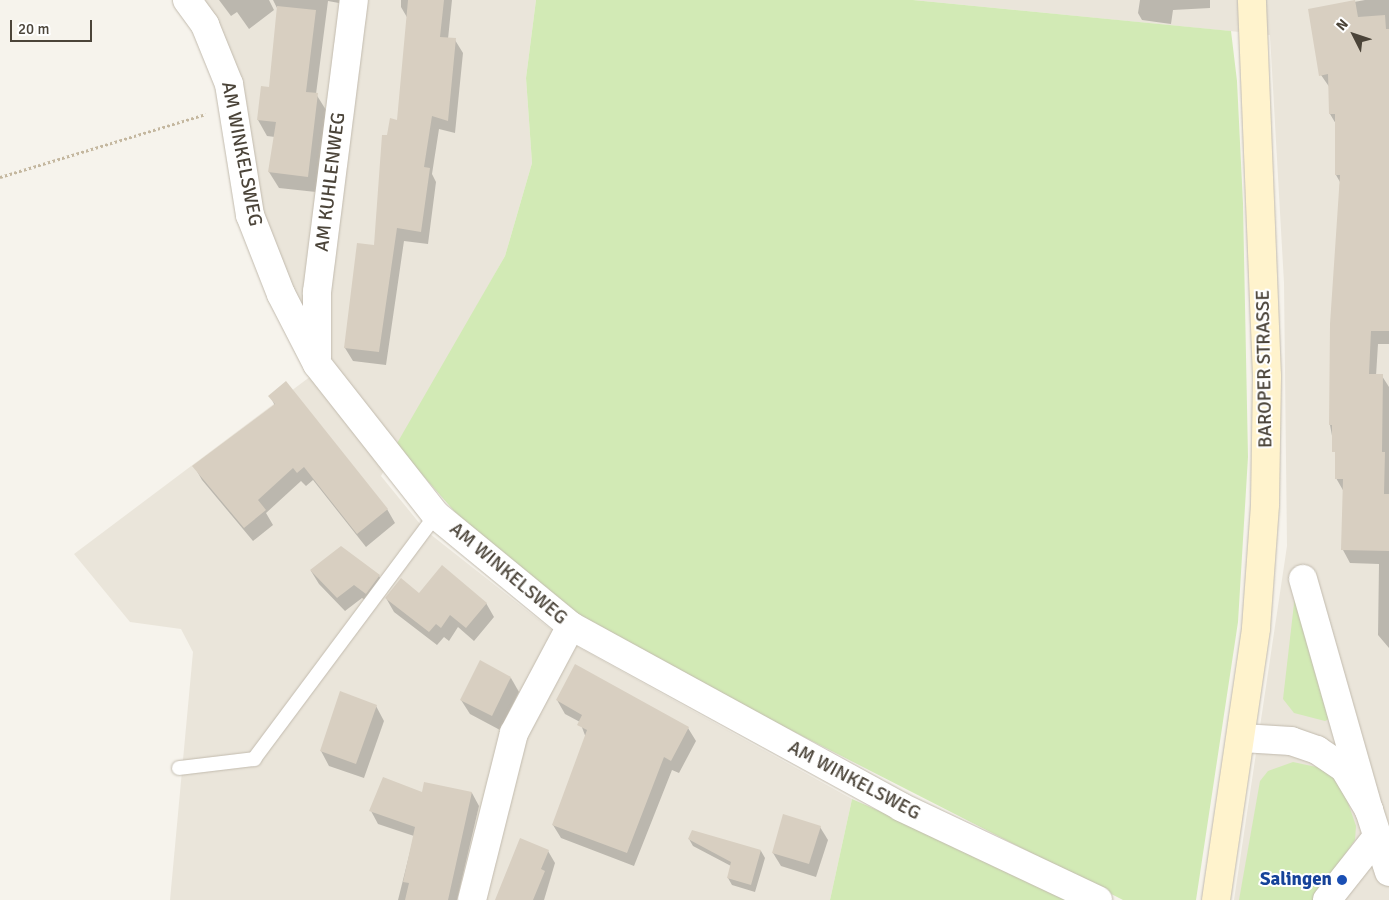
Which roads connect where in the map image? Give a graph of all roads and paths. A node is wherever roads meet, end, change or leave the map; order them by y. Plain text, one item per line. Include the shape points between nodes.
1 (187, 0) edge
2 (354, 0) edge
3 (1252, 0) edge
4 (233, 106) junction
5 (0, 177) edge
6 (317, 364) junction
7 (436, 515) junction
8 (1303, 579) dead end
9 (570, 626) junction
10 (1242, 738) junction
11 (179, 768) dead end
12 (1369, 810) junction
13 (1377, 837) junction
14 (1389, 872) edge
15 (472, 900) edge
16 (1098, 900) edge
17 (1216, 900) edge
18 (1327, 900) edge

1 - 4 street, AM WINKELSWEG via 205,25 221,58
2 - 6 street, AM KUHLENWEG via 317,292
3 - 10 main road, BAROPER STRASSE via 1267,376 1266,455 1257,618
4 - 5 path
4 - 6 street, AM WINKELSWEG via 243,183 258,242
6 - 7 street, AM WINKELSWEG
7 - 9 street, AM WINKELSWEG
7 - 11 lane via 254,759
8 - 12 street
9 - 15 street via 514,734
9 - 16 street, AM WINKELSWEG via 901,808
10 - 12 street via 1291,741 1317,750 1344,768
10 - 17 main road, BAROPER STRASSE
12 - 13 street
13 - 14 street
13 - 18 street

